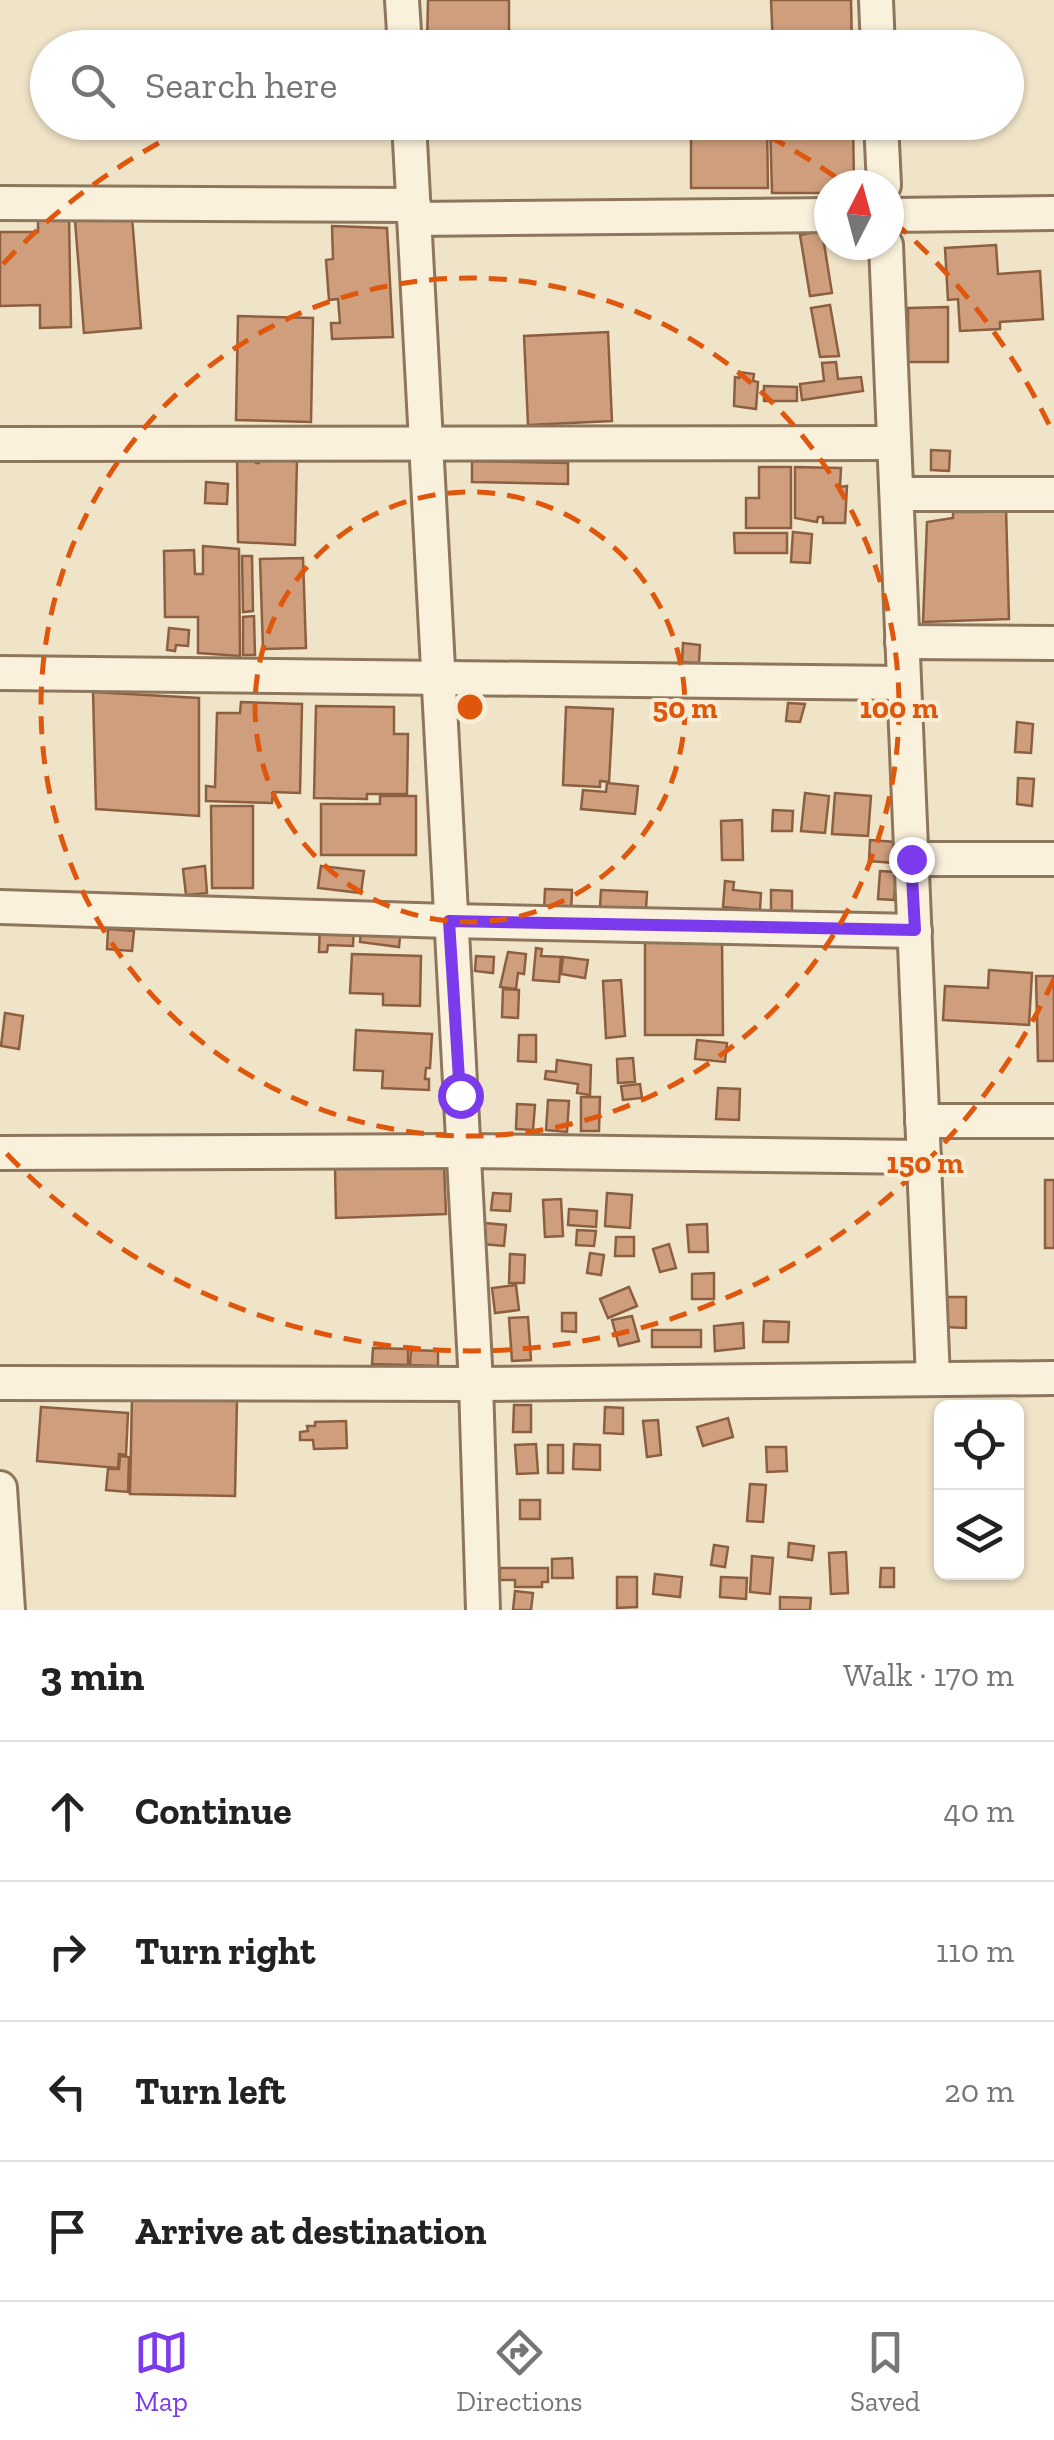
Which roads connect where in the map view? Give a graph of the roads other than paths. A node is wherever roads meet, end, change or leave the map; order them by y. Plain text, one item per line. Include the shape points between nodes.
1 (402, 0) edge
2 (876, 0) edge
3 (404, 30) edge
4 (877, 30) edge
5 (410, 140) edge
6 (882, 140) edge
7 (883, 170) edge
8 (0, 204) edge
9 (414, 212) junction
10 (1054, 214) edge
11 (904, 215) edge
12 (814, 216) edge
13 (887, 260) edge
14 (426, 442) junction
15 (894, 442) junction
16 (0, 444) edge
17 (896, 494) junction
18 (1054, 494) edge
19 (902, 642) junction
20 (1054, 643) edge
21 (0, 673) edge
22 (438, 678) junction
23 (904, 683) junction
24 (911, 859) junction
25 (1054, 859) edge
26 (0, 907) edge
27 (449, 921) junction
28 (915, 930) junction
29 (922, 1121) junction
30 (1054, 1121) edge
31 (463, 1151) junction
32 (0, 1152) edge
33 (924, 1157) junction
34 (1054, 1378) edge
35 (933, 1379) junction
36 (0, 1383) edge
37 (476, 1384) junction
38 (0, 1488) edge
39 (8, 1610) edge
40 (482, 1610) edge

1 - 3 street
2 - 4 street
5 - 9 street
6 - 7 street
8 - 9 street
9 - 12 street
9 - 14 street
10 - 11 street
13 - 15 street
14 - 15 street
14 - 16 street
14 - 22 street
15 - 17 street
17 - 18 street
17 - 19 street
19 - 20 street
19 - 23 street
21 - 22 street
22 - 23 street
22 - 27 street
23 - 24 street
24 - 25 street
24 - 28 street
26 - 27 street
27 - 28 street
27 - 31 street
28 - 29 street
29 - 30 street
29 - 33 street
31 - 32 street
31 - 33 street
31 - 37 street
33 - 35 street
34 - 35 street
35 - 37 street
36 - 37 street
37 - 40 street
38 - 39 street

